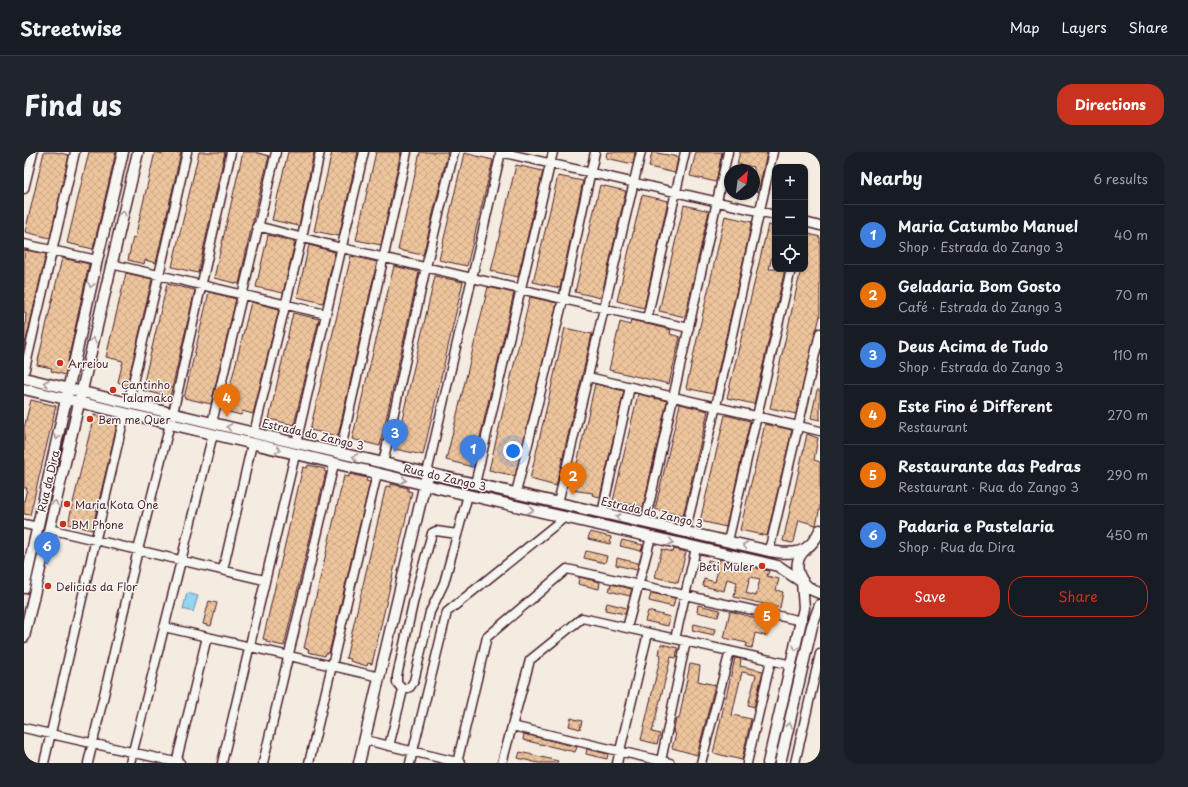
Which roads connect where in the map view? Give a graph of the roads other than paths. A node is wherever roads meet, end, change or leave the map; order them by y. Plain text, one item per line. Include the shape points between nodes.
1 (33, 152) edge
2 (75, 152) edge
3 (123, 152) edge
4 (138, 152) edge
5 (187, 152) edge
6 (231, 152) edge
7 (276, 152) edge
8 (320, 152) edge
9 (364, 152) edge
10 (407, 152) edge
11 (454, 152) edge
12 (500, 152) edge
13 (552, 152) edge
14 (595, 152) edge
15 (640, 152) edge
16 (685, 152) edge
17 (728, 152) edge
18 (772, 152) edge
19 (550, 164) junction
20 (590, 173) junction
21 (634, 182) junction
22 (24, 190) edge
23 (676, 192) junction
24 (716, 201) junction
25 (758, 211) junction
26 (772, 214) edge
27 (808, 223) edge
28 (258, 226) junction
29 (820, 226) edge
30 (302, 237) junction
31 (24, 244) edge
32 (342, 248) junction
33 (54, 251) junction
34 (384, 258) junction
35 (97, 260) junction
36 (111, 264) junction
37 (426, 268) junction
38 (790, 272) edge
39 (159, 275) junction
40 (472, 278) junction
41 (202, 284) junction
42 (522, 290) junction
43 (242, 294) junction
44 (563, 300) junction
45 (285, 304) junction
46 (605, 310) junction
47 (326, 314) junction
48 (646, 319) junction
49 (689, 328) junction
50 (820, 333) edge
51 (24, 372) edge
52 (588, 377) junction
53 (24, 378) edge
54 (630, 387) junction
55 (68, 388) junction
56 (24, 389) edge
57 (81, 392) junction
58 (673, 397) junction
59 (66, 399) junction
60 (79, 402) junction
61 (128, 403) junction
62 (716, 406) junction
63 (126, 413) junction
64 (173, 413) junction
65 (758, 416) junction
66 (212, 423) junction
67 (170, 424) junction
68 (798, 426) junction
69 (820, 431) edge
70 (254, 433) junction
71 (212, 434) junction
72 (296, 443) junction
73 (252, 444) junction
74 (340, 453) junction
75 (295, 455) junction
76 (383, 463) junction
77 (334, 464) junction
78 (427, 473) junction
79 (377, 474) junction
80 (475, 484) junction
81 (425, 485) junction
82 (516, 493) junction
83 (468, 495) junction
84 (558, 503) junction
85 (602, 513) junction
86 (564, 518) junction
87 (645, 523) junction
88 (24, 524) edge
89 (38, 527) junction
90 (49, 529) junction
91 (820, 530) edge
92 (685, 532) junction
93 (457, 534) junction
94 (651, 537) junction
95 (96, 540) junction
96 (728, 541) junction
97 (820, 543) edge
98 (810, 546) junction
99 (696, 548) junction
100 (138, 550) junction
101 (769, 551) junction
102 (181, 560) junction
103 (223, 570) junction
104 (264, 580) junction
105 (802, 582) junction
106 (639, 584) junction
107 (24, 588) edge
108 (820, 593) edge
109 (686, 595) junction
110 (820, 605) edge
111 (802, 621) junction
112 (816, 624) edge
113 (164, 627) junction
114 (627, 628) junction
115 (648, 633) junction
116 (24, 637) edge
117 (207, 637) junction
118 (675, 639) junction
119 (686, 641) junction
120 (249, 647) junction
121 (730, 651) junction
122 (820, 654) edge
123 (289, 656) junction
124 (771, 660) junction
125 (792, 665) junction
126 (332, 666) junction
127 (818, 674) edge
128 (380, 677) junction
129 (403, 690) junction
130 (512, 726) junction
131 (24, 728) edge
132 (51, 734) junction
133 (365, 740) junction
134 (92, 743) junction
135 (389, 746) junction
136 (133, 752) junction
137 (413, 752) junction
138 (620, 752) junction
139 (661, 761) junction
140 (44, 763) edge
141 (88, 763) edge
142 (130, 763) edge
143 (178, 763) edge
144 (222, 763) edge
145 (263, 763) edge
146 (310, 763) edge
147 (359, 763) edge
148 (410, 763) edge
149 (459, 763) edge
150 (502, 763) edge
151 (617, 763) edge
152 (670, 763) edge
153 (701, 763) edge
154 (747, 763) edge
155 (768, 763) edge
156 (780, 763) edge
157 (795, 763) edge

1 - 22 street
2 - 33 street
3 - 35 street, Rua da Dira
36 -> 4 street, Rua da Dira
5 - 39 street
6 - 41 street
7 - 28 street
8 - 30 street
9 - 32 street
10 - 34 street
11 - 37 street
12 - 19 street
12 - 40 street
13 - 19 street
14 - 20 street
15 - 21 street
16 - 23 street
17 - 24 street
18 - 25 street
19 - 20 street
19 - 42 street
20 - 21 street
20 - 44 street
21 - 23 street
21 - 46 street
23 - 24 street
23 - 48 street
24 - 25 street
24 - 49 street
25 - 26 street
25 - 62 street
27 - 29 street
28 - 30 street
28 - 43 street
30 - 32 street
30 - 45 street
31 - 33 street
32 - 34 street
32 - 47 street
33 - 35 street
33 - 51 street
34 - 37 street
34 - 74 street
35 -> 55 street, Rua da Dira
36 - 39 street
57 -> 36 street, Rua da Dira
37 - 40 street
37 - 76 street
38 - 65 street
39 - 41 street
39 - 61 street
40 - 42 street
40 - 78 street
41 - 43 street
41 - 64 street
42 - 44 street
42 - 80 street
43 - 45 street
43 - 66 street
44 - 46 street
44 - 82 street
45 - 47 street
45 - 70 street
46 - 48 street
46 - 52 street
47 - 72 street
48 - 49 street
49 - 58 street
50 - 68 street
52 - 54 street
52 - 84 street
55 -> 53 street, Estrada do Zango 3
54 - 58 street
54 - 85 street
55 - 57 street, Estrada do Zango 3
55 - 59 street, Rua da Dira
56 - 59 street, Rua do Zango 3
57 - 60 street, Rua da Dira
57 - 61 street, Estrada do Zango 3
58 - 62 street
58 - 87 street
59 - 60 street, Rua do Zango 3
59 -> 89 street, Rua da Dira
60 - 63 street, Rua do Zango 3
90 -> 60 street, Rua da Dira
61 - 64 street, Estrada do Zango 3
62 - 65 street
62 - 92 street
63 - 67 street, Rua do Zango 3
63 - 95 street
64 - 66 street, Estrada do Zango 3
65 - 68 street
65 - 96 street
70 -> 66 street, Estrada do Zango 3
67 - 71 street, Rua do Zango 3
67 - 100 street
68 - 69 street
68 - 101 street
70 - 72 street, Estrada do Zango 3
71 - 73 street, Rua do Zango 3
71 - 102 street
72 - 74 street, Estrada do Zango 3
73 -> 75 street, Rua do Zango 3
73 - 103 street
76 -> 74 street, Estrada do Zango 3
75 - 77 street, Rua do Zango 3
75 - 104 street
76 - 78 street, Estrada do Zango 3
77 - 79 street, Rua do Zango 3
77 - 123 street
78 - 80 street, Estrada do Zango 3
78 - 81 street
79 -> 81 street, Rua do Zango 3
79 - 126 street
80 - 82 street, Estrada do Zango 3
81 - 83 street, Rua do Zango 3
81 - 128 street
82 - 84 street, Estrada do Zango 3
83 -> 86 street, Rua do Zango 3
83 - 93 street
84 - 85 street, Estrada do Zango 3
87 -> 85 street, Estrada do Zango 3
86 - 94 street, Rua do Zango 3
86 - 137 street via 447,612
87 - 92 street, Estrada do Zango 3
88 - 89 street
89 - 107 street, Rua da Dira
90 - 95 street
90 - 116 street, Rua da Dira
91 - 98 street
92 - 96 street, Estrada do Zango 3
93 - 129 street via 442,591 430,612 414,681 410,687
93 - 129 street via 436,531 432,533 397,676 397,683
94 -> 99 street, Rua do Zango 3
94 - 106 street
95 - 100 street
95 - 132 street
101 -> 96 street, Estrada do Zango 3
97 - 98 street, Estrada do Zango 3
98 - 101 street, Estrada do Zango 3 via 788,554
98 - 105 street via 800,558 798,566
99 - 105 street, Rua do Zango 3 via 771,563
99 - 109 street
100 - 102 street
100 - 134 street
102 - 103 street
102 - 113 street
103 - 104 street
104 - 120 street
105 - 108 street, Rua do Zango 3
105 - 111 street
106 - 109 street
106 - 114 street
106 - 149 street via 567,569 489,635
109 - 111 street
109 - 118 street
110 - 112 street
111 -> 125 street
156 -> 112 street
113 - 117 street
113 - 136 street
114 - 115 street
114 - 130 street via 582,618 532,658 528,663
115 - 118 street
115 - 138 street
117 - 120 street
117 - 143 street
118 - 119 street
119 - 121 street
119 - 139 street
120 - 123 street
120 - 144 street
121 - 124 street
121 - 153 street
122 - 127 street
123 - 126 street
123 - 145 street
124 - 125 street
124 - 154 street
125 - 155 street
126 - 128 street
126 - 146 street
127 - 157 street
128 - 133 street
129 - 135 street
130 - 138 street
130 - 150 street
131 - 132 street
132 - 134 street
132 - 140 street
133 - 135 street
133 - 147 street
134 - 136 street
134 - 141 street
135 - 137 street
136 - 142 street
136 - 143 street
137 - 148 street
137 - 149 street
138 - 139 street
138 - 151 street
139 - 152 street

